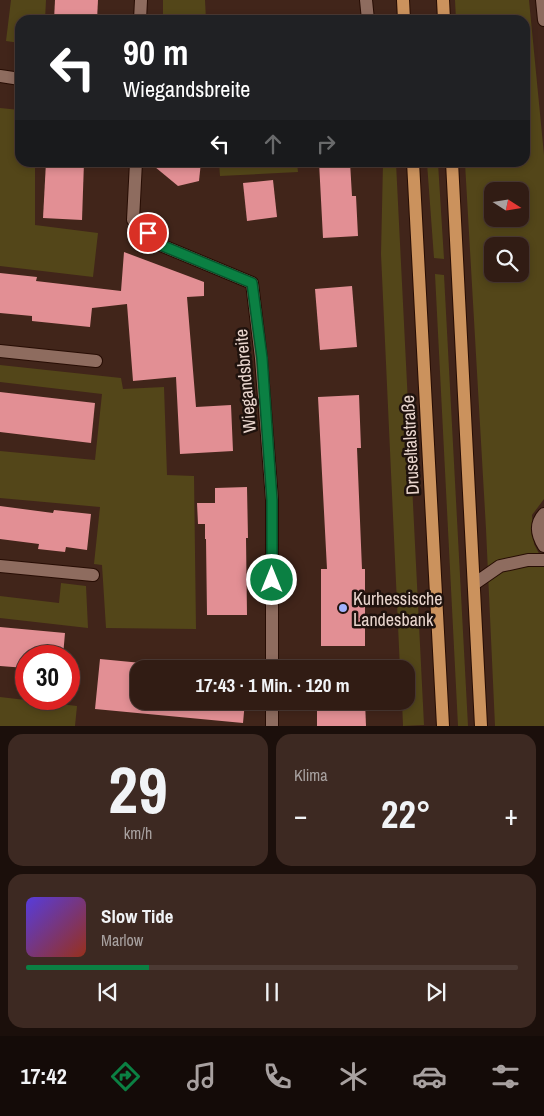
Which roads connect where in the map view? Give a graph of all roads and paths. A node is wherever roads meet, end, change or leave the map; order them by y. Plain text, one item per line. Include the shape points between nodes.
1 (141, 0) edge
2 (366, 0) edge
3 (403, 0) edge
4 (443, 0) edge
5 (542, 0) edge
6 (140, 15) edge
7 (368, 15) edge
8 (404, 15) edge
9 (444, 15) edge
10 (544, 20) edge
11 (0, 76) edge
12 (15, 78) edge
13 (136, 167) edge
14 (413, 167) edge
15 (452, 167) edge
16 (0, 351) edge
17 (96, 361) dead end
18 (544, 514) edge
19 (544, 546) edge
20 (544, 560) edge
21 (0, 566) edge
22 (93, 575) dead end
23 (474, 584) junction
24 (272, 660) edge
25 (272, 710) edge
26 (272, 726) edge
27 (442, 726) edge
28 (480, 726) edge

1 - 6 street
2 - 7 street
3 - 8 main road
4 - 9 main road
5 - 10 street
11 - 12 street
13 - 24 street, Wiegandsbreite via 133,220 163,246 252,283 262,358 272,500
14 - 27 main road, Druseltalstraße
15 - 23 main road
16 - 17 street
18 - 19 street via 537,529
20 - 23 street via 500,566
21 - 22 street
23 - 28 main road
25 - 26 street

